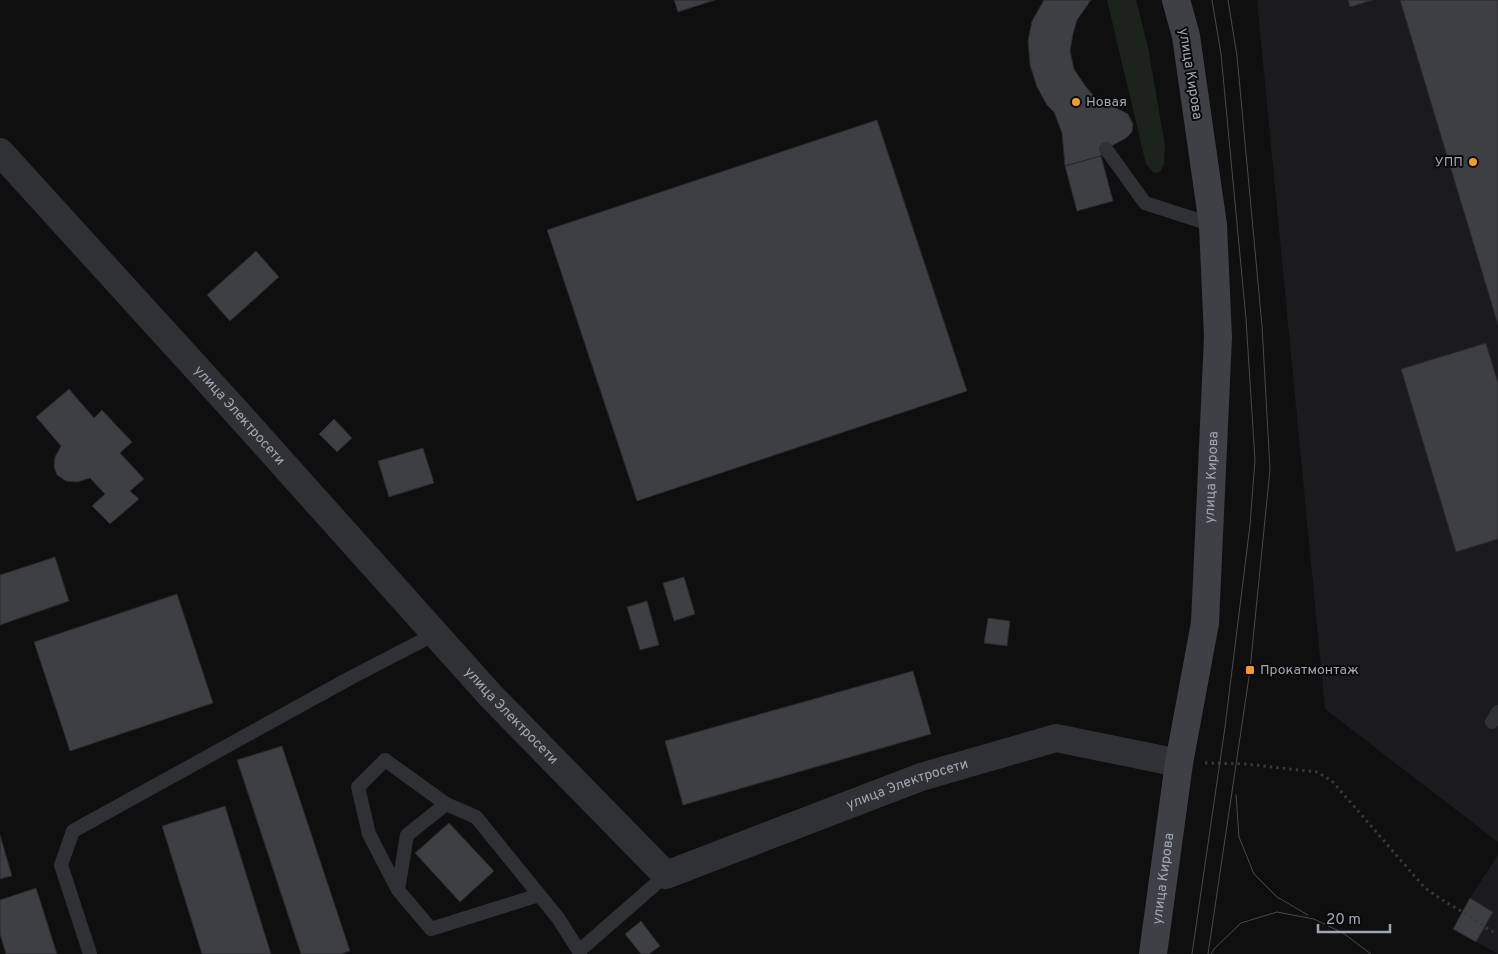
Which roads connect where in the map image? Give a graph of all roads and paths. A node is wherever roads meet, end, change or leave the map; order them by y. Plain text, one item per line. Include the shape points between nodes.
1 (1176, 0) edge
2 (1106, 149) dead end
3 (0, 152) edge
4 (1213, 225) junction
5 (435, 634) junction
6 (1179, 763) junction
7 (446, 804) junction
8 (666, 875) junction
9 (398, 890) junction
10 (538, 895) junction
11 (1497, 934) edge
12 (580, 953) edge
13 (90, 954) edge
14 (1153, 954) edge

1 - 4 main road, улица Кирова via 1186,36
2 - 4 lane via 1145,203
3 - 5 street, улица Электросети
4 - 6 main road, улица Кирова via 1218,337 1205,623
5 - 8 street, улица Электросети via 490,695
5 - 13 lane via 334,686 73,831 61,865
6 - 8 street, улица Электросети via 1056,738 921,777
6 - 11 path via 1245,764 1317,772 1332,780 1424,887
6 - 14 main road, улица Кирова
7 - 9 lane via 407,835
7 - 9 lane via 385,760 358,787 369,834
7 - 10 lane via 476,817
8 - 12 lane
9 - 10 lane via 431,929
10 - 12 lane via 558,918

